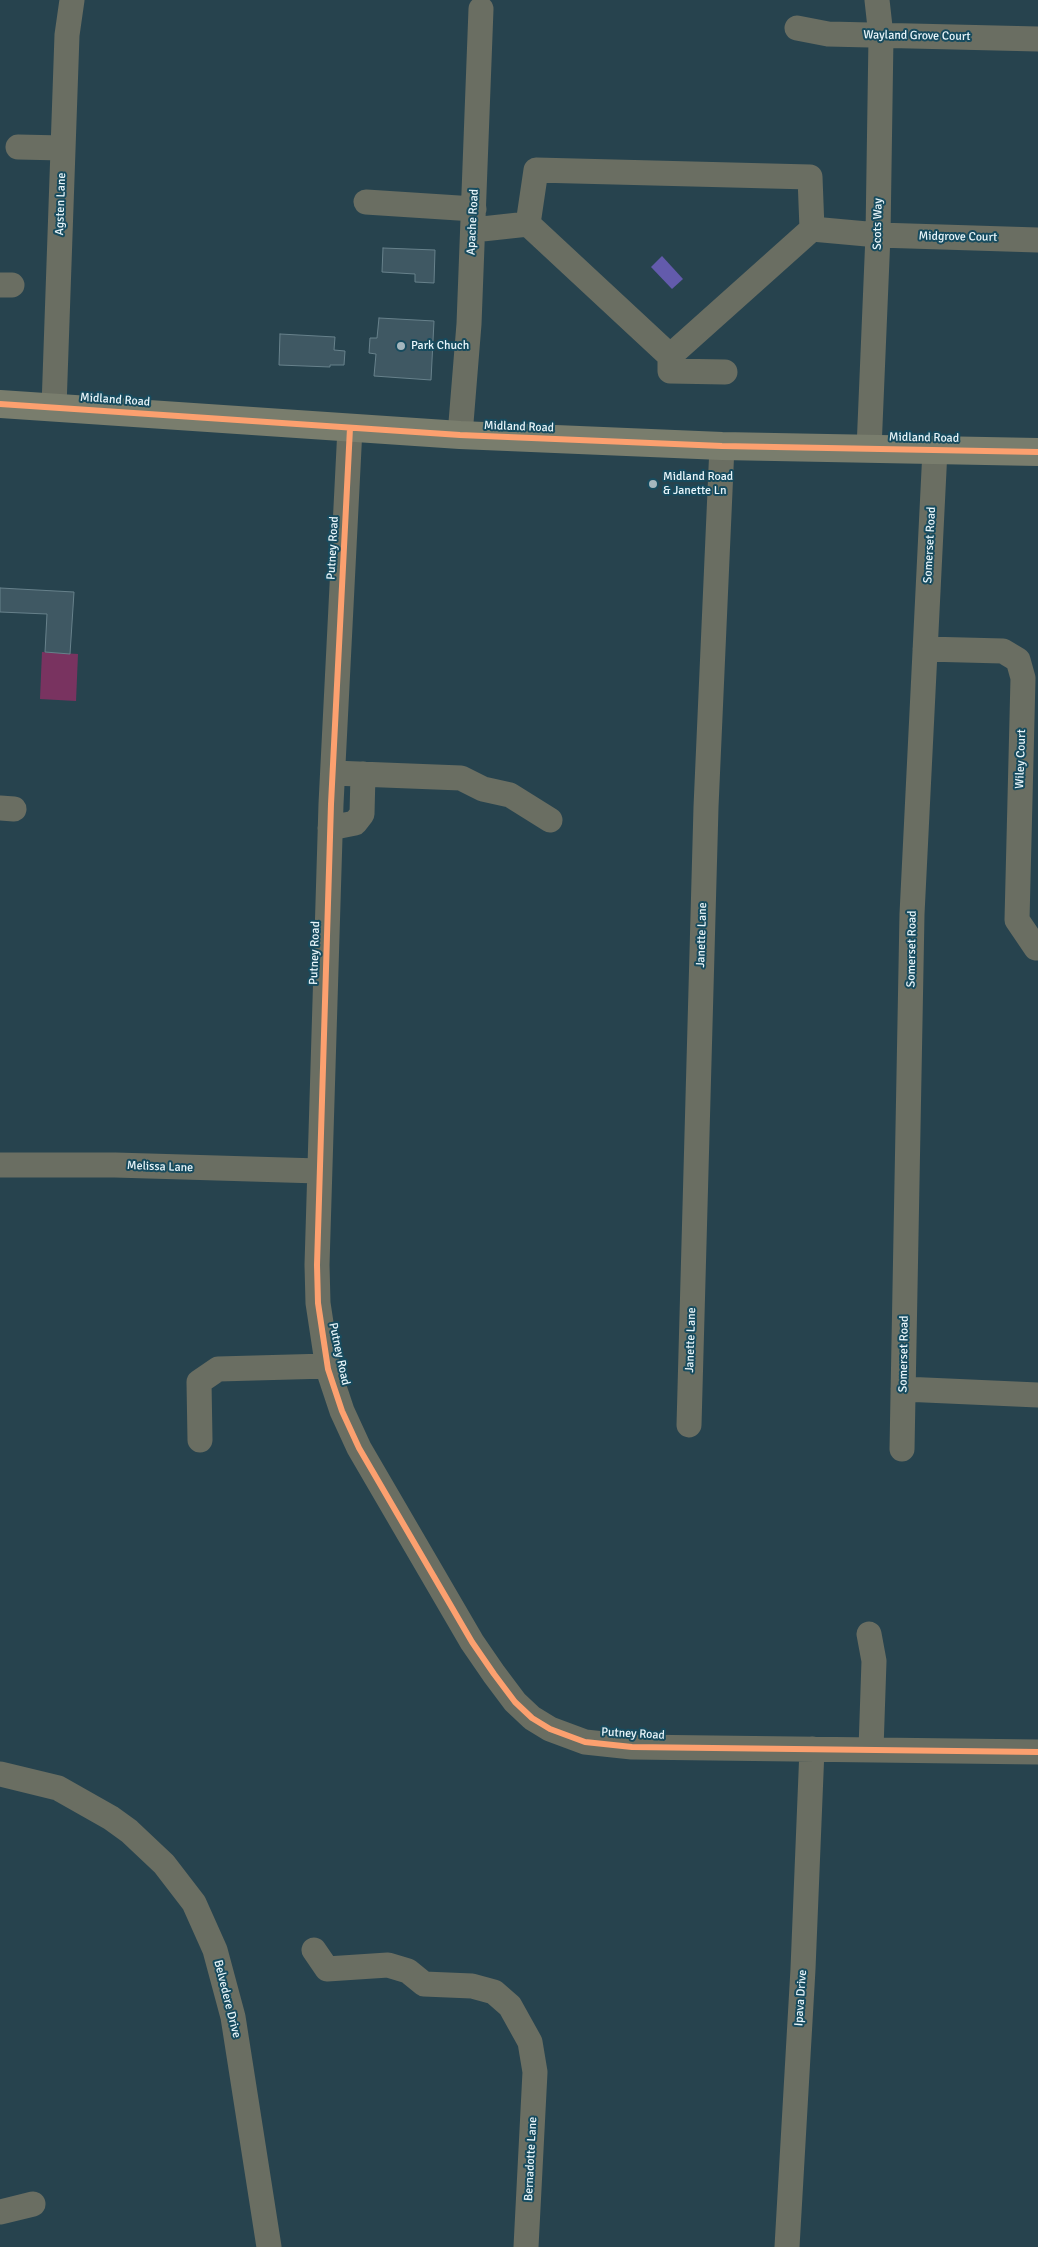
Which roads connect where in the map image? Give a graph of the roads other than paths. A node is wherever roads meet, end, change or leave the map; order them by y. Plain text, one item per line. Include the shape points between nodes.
1 (72, 0) edge
2 (877, 0) edge
3 (481, 8) dead end
4 (797, 28) dead end
5 (881, 36) junction
6 (1038, 39) edge
7 (18, 147) dead end
8 (63, 148) junction
9 (366, 202) dead end
10 (474, 219) junction
11 (528, 224) junction
12 (812, 229) junction
13 (878, 235) junction
14 (1038, 240) edge
15 (663, 366) junction
16 (725, 372) dead end
17 (0, 404) edge
18 (54, 407) junction
19 (350, 428) junction
20 (460, 435) junction
21 (722, 446) junction
22 (869, 449) junction
23 (935, 450) junction
24 (1038, 452) edge
25 (925, 649) junction
26 (333, 773) junction
27 (363, 774) junction
28 (550, 820) dead end
29 (330, 828) junction
30 (1036, 948) dead end
31 (0, 1165) edge
32 (319, 1171) junction
33 (328, 1366) junction
34 (903, 1388) junction
35 (1038, 1395) edge
36 (689, 1425) dead end
37 (200, 1440) dead end
38 (902, 1449) dead end
39 (869, 1634) dead end
40 (812, 1749) junction
41 (871, 1749) junction
42 (1038, 1752) edge
43 (0, 1774) edge
44 (314, 1950) dead end
45 (33, 2204) dead end
46 (0, 2212) edge
47 (269, 2247) edge
48 (526, 2247) edge
49 (787, 2247) edge

1 - 8 street, Agsten Lane
2 - 5 street, Scots Way
3 - 10 street, Apache Road
4 - 5 street, Wayland Grove Court via 828,34
5 - 6 street, Wayland Grove Court
5 - 13 street, Scots Way
7 - 8 street
8 - 18 street, Agsten Lane
9 - 10 street
10 - 11 street
10 - 20 street, Apache Road
11 - 12 street via 536,170 810,177
11 - 15 street
12 - 13 street, Midgrove Court
12 - 15 street
13 - 14 street, Midgrove Court
13 - 22 street, Scots Way
15 - 16 street
17 - 18 main road, Midland Road
18 - 19 main road, Midland Road
19 - 20 main road, Midland Road
19 - 26 street, Putney Road
20 - 21 main road, Midland Road
21 - 22 main road, Midland Road
21 - 36 street, Janette Lane via 706,807
22 - 23 main road, Midland Road
23 - 24 main road, Midland Road
23 - 25 street, Somerset Road
25 - 30 street, Wiley Court via 1003,651 1018,660 1023,678 1017,920
25 - 34 street, Somerset Road via 912,914
26 - 27 street
26 - 29 street, Putney Road
27 - 28 street via 461,778 483,789 510,795
27 - 29 street via 362,814 355,823
29 - 32 street, Putney Road
31 - 32 street, Melissa Lane
32 - 33 street, Putney Road via 318,1303
33 - 37 street via 218,1369 200,1382
33 - 40 street, Putney Road via 342,1411 369,1465 472,1642 509,1695 532,1718 568,1737 609,1746
34 - 35 street
34 - 38 street, Somerset Road
39 - 41 street via 874,1660
40 - 41 street, Putney Road
40 - 49 street, Ipava Drive
41 - 42 street, Putney Road
43 - 47 street, Belvedere Drive via 58,1788 111,1818 164,1864 194,1903 215,1950 234,2017
44 - 48 street, Bernadotte Lane via 327,1969 388,1966 408,1971 424,1984 472,1986 494,1992 510,2006 530,2042 535,2072
45 - 46 street

